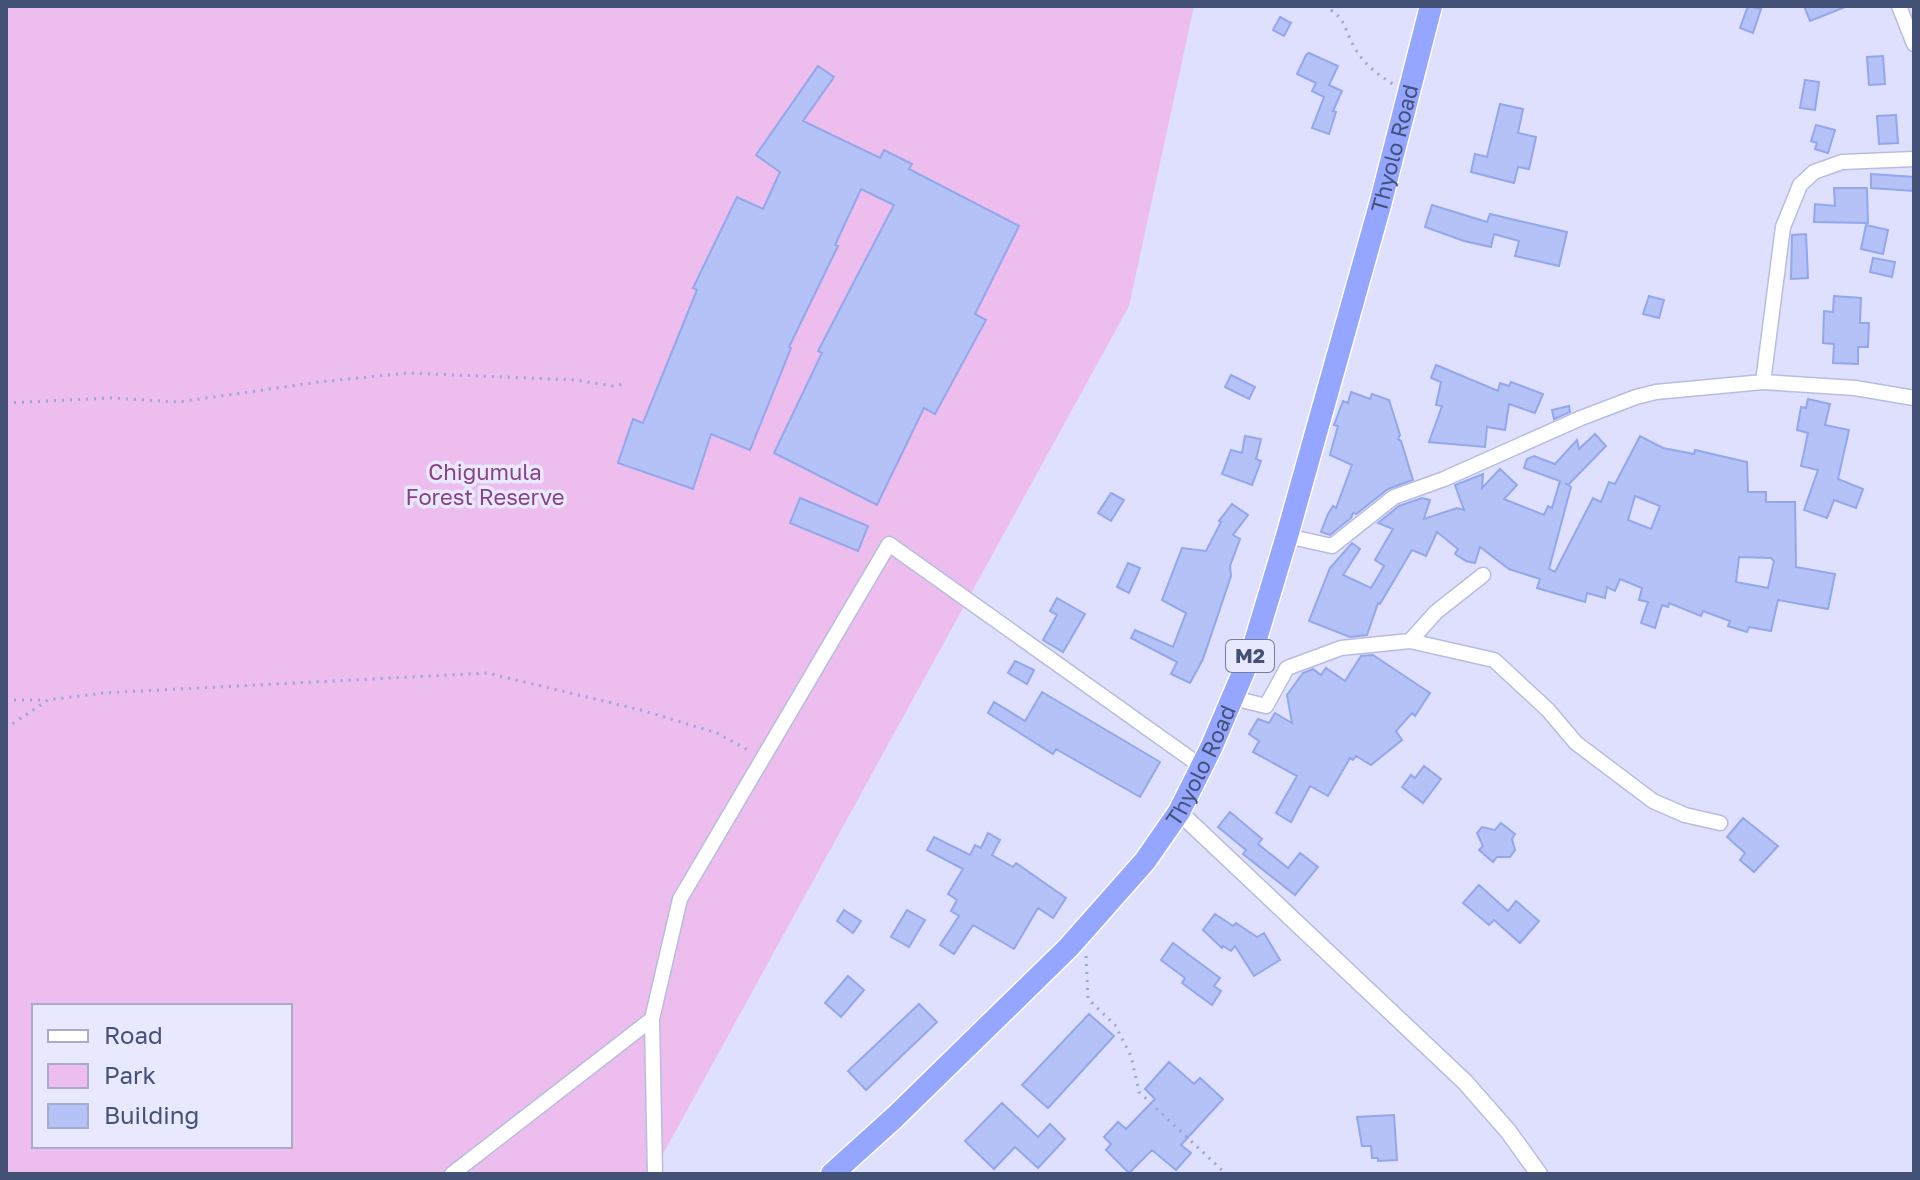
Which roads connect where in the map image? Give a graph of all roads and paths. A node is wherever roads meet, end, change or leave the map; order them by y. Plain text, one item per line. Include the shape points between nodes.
1 (1324, 6) edge
2 (1431, 6) edge
3 (1899, 6) edge
4 (1914, 44) edge
5 (1408, 93) junction
6 (1914, 159) edge
7 (1763, 382) junction
8 (625, 384) dead end
9 (1914, 398) edge
10 (6, 403) edge
11 (1287, 536) junction
12 (1483, 575) dead end
13 (1410, 641) junction
14 (1233, 698) junction
15 (6, 700) edge
16 (48, 700) junction
17 (6, 728) edge
18 (764, 758) junction
19 (1202, 767) junction
20 (1179, 812) junction
21 (1720, 823) dead end
22 (1081, 932) junction
23 (652, 1019) junction
24 (452, 1174) edge
25 (655, 1174) edge
26 (832, 1174) edge
27 (1226, 1174) edge
28 (1539, 1174) edge

1 - 5 path via 1340,16 1368,66
2 - 5 highway, Thyolo Road / M2
3 - 4 street
5 - 11 highway, Thyolo Road / M2
6 - 7 street via 1842,162 1814,172 1800,185 1783,227
7 - 9 street
7 - 11 street via 1625,400 1394,497 1332,546
8 - 10 path via 408,373 178,402 111,398
11 - 14 highway, Thyolo Road / M2
12 - 13 street via 1436,612
13 - 14 street via 1341,648 1287,668 1266,706
13 - 21 street via 1494,660 1576,743 1653,801
14 - 19 highway, Thyolo Road / M2
15 - 16 path
16 - 17 path
16 - 18 path via 178,687 487,673 717,733
18 - 19 street via 889,544
18 - 23 street via 680,899
19 - 20 highway, Thyolo Road / M2
20 - 22 highway, Thyolo Road / M2 via 1145,861
20 - 28 street via 1465,1082
22 - 26 highway, Thyolo Road / M2
22 - 27 path via 1088,999 1115,1025 1131,1056 1139,1092
23 - 24 street
23 - 25 street

